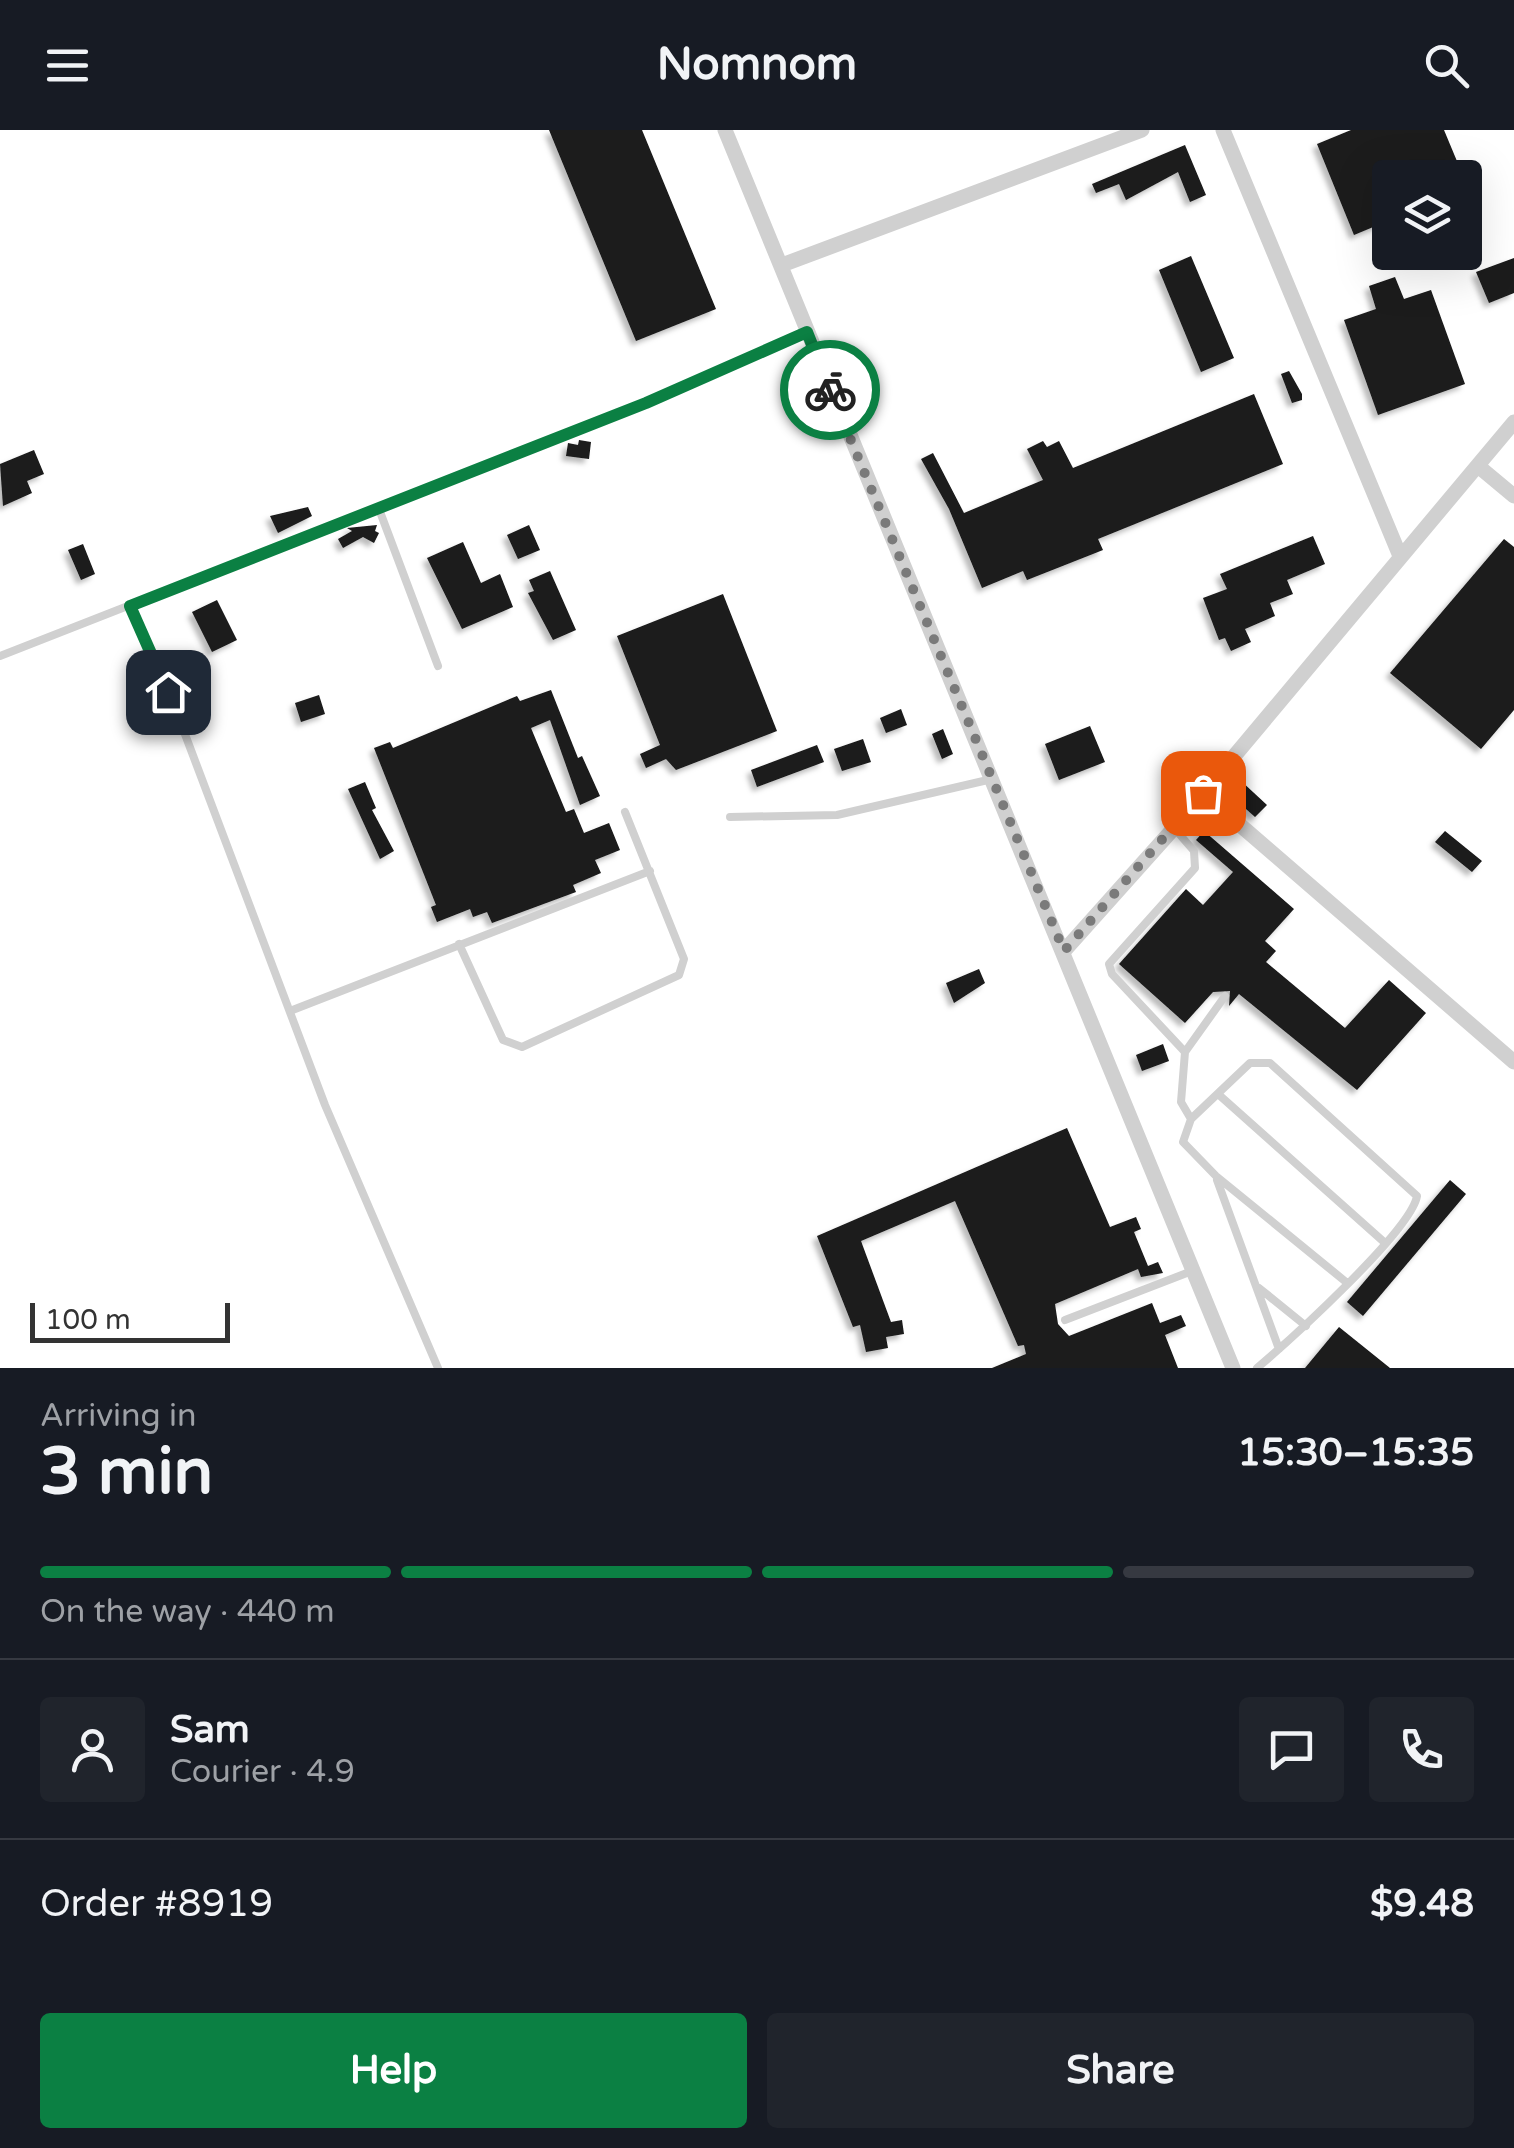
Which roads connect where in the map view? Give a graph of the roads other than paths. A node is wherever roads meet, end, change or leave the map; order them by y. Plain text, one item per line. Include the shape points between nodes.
1 (725, 130) edge
2 (1142, 130) edge
3 (1224, 130) edge
4 (782, 265) junction
5 (807, 332) junction
6 (1514, 422) edge
7 (1478, 466) junction
8 (1514, 496) edge
9 (378, 509) junction
10 (1400, 556) junction
11 (130, 606) junction
12 (0, 656) edge
13 (438, 666) dead end
14 (992, 779) junction
15 (1203, 793) junction
16 (625, 812) dead end
17 (730, 817) dead end
18 (1174, 828) junction
19 (650, 871) junction
20 (458, 944) junction
21 (1064, 951) junction
22 (1225, 996) dead end
23 (290, 1010) junction
24 (1184, 1052) junction
25 (1514, 1062) edge
26 (1218, 1094) junction
27 (1191, 1119) junction
28 (1216, 1176) junction
29 (1384, 1242) junction
30 (1194, 1270) junction
31 (1346, 1282) junction
32 (1256, 1285) junction
33 (1066, 1320) dead end
34 (1306, 1326) junction
35 (1280, 1349) junction
36 (438, 1368) edge
37 (1233, 1368) edge
38 (1257, 1368) edge

1 - 4 street
2 - 4 street
3 - 10 street
4 - 5 street
5 - 9 lane
5 - 14 street
6 - 7 street
7 - 8 street
7 - 10 street
9 - 11 lane
9 - 13 lane
10 - 15 street
11 - 12 lane
11 - 23 lane
14 - 17 lane via 837,815
14 - 21 street
15 - 18 street
15 - 25 street
16 - 19 lane
18 - 21 street
18 - 24 lane via 1194,850 1195,868 1109,964
19 - 20 lane
19 - 20 lane via 684,968 522,1047 504,1040
20 - 23 lane
21 - 30 street
22 - 24 lane
23 - 36 lane
24 - 27 lane via 1181,1102
26 - 27 lane
26 - 29 lane
26 - 29 lane via 1250,1063 1270,1063 1414,1188 1416,1204
27 - 28 lane via 1184,1142
28 - 31 lane
28 - 32 lane
29 - 31 lane
30 - 33 lane
30 - 37 street
31 - 34 lane
32 - 34 lane
32 - 35 lane
34 - 35 lane
35 - 38 lane

